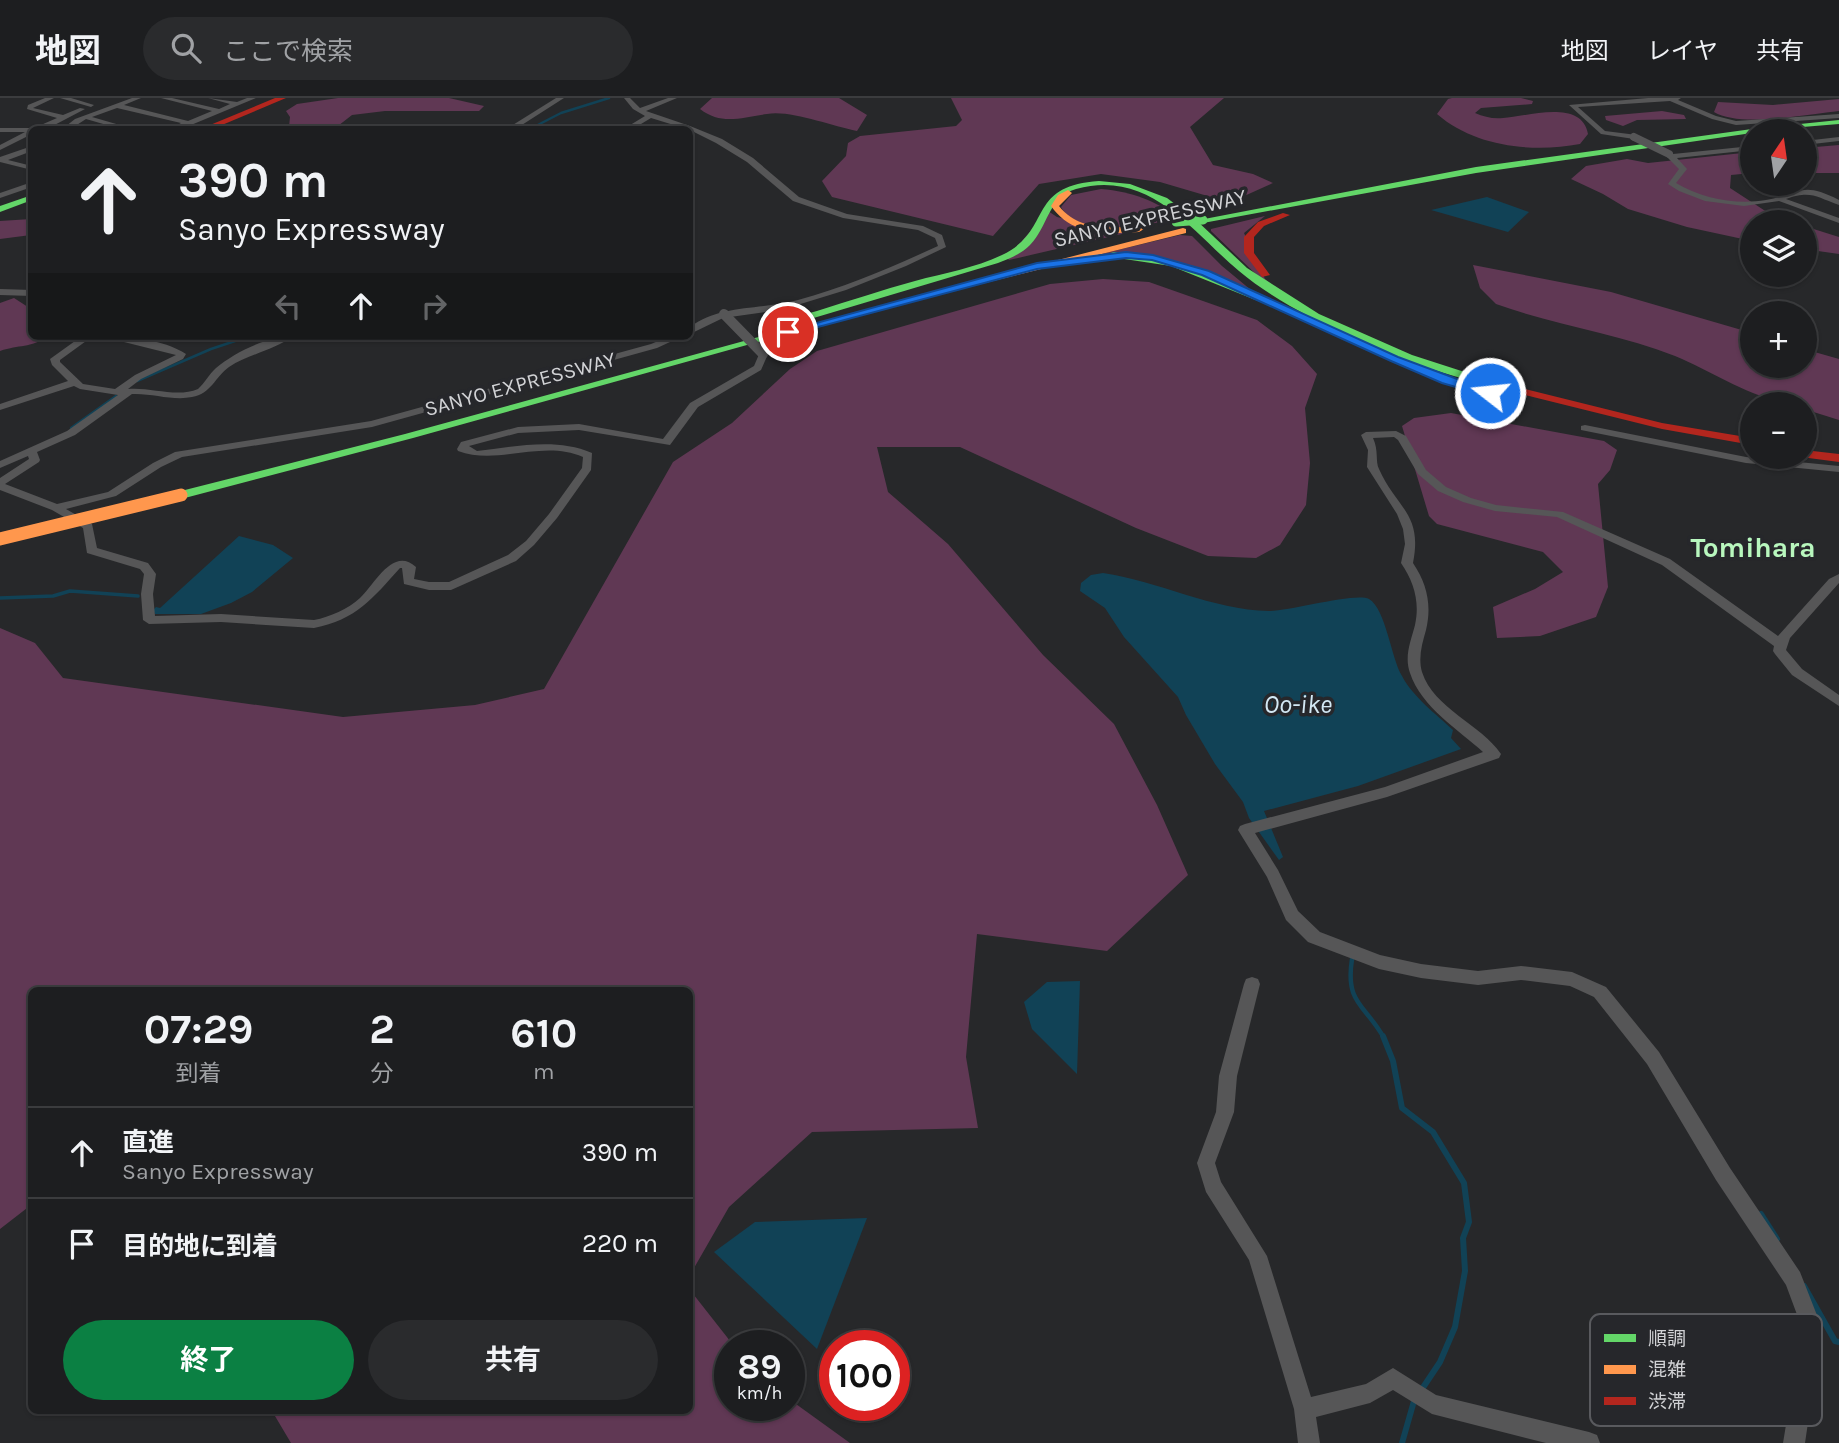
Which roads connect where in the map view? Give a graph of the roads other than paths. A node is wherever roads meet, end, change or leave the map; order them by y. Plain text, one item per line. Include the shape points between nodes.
1 (51, 98) edge
2 (63, 98) edge
3 (138, 98) edge
4 (164, 98) edge
5 (211, 98) edge
6 (282, 98) edge
7 (561, 98) edge
8 (627, 98) edge
9 (674, 98) edge
10 (1582, 98) edge
11 (1675, 99) edge
12 (100, 102) dead end
13 (254, 103) edge
14 (237, 104) junction
15 (1595, 104) junction
16 (91, 105) junction
17 (117, 105) junction
18 (219, 111) junction
19 (639, 111) junction
20 (650, 116) junction
21 (1839, 116) edge
22 (62, 117) junction
23 (85, 117) junction
24 (1839, 124) edge
25 (43, 126) edge
26 (70, 126) edge
27 (119, 126) edge
28 (195, 126) edge
29 (515, 126) edge
30 (632, 126) edge
31 (685, 126) edge
32 (1817, 126) edge
33 (1817, 127) edge
34 (693, 129) edge
35 (0, 130) edge
36 (28, 130) edge
37 (28, 133) edge
38 (1740, 134) edge
39 (1740, 135) edge
40 (0, 139) edge
41 (1839, 139) edge
42 (13, 141) junction
43 (1817, 142) edge
44 (0, 148) edge
45 (1740, 149) edge
46 (28, 150) edge
47 (1671, 155) junction
48 (0, 160) edge
49 (28, 167) edge
50 (1449, 179) junction
51 (0, 184) edge
52 (25, 193) edge
53 (0, 196) edge
54 (1780, 199) junction
55 (1839, 203) edge
56 (0, 209) edge
57 (1839, 221) edge
58 (1204, 223) junction
59 (1179, 226) junction
60 (1037, 266) junction
61 (0, 292) edge
62 (28, 293) edge
63 (724, 314) junction
64 (1311, 317) junction
65 (693, 328) edge
66 (766, 329) junction
67 (82, 340) edge
68 (146, 340) edge
69 (277, 340) edge
70 (668, 340) edge
71 (75, 382) junction
72 (117, 392) junction
73 (129, 392) junction
74 (0, 407) edge
75 (1585, 428) dead end
76 (1740, 442) edge
77 (32, 453) junction
78 (1817, 453) edge
79 (1839, 456) edge
80 (0, 465) edge
81 (1839, 469) edge
82 (0, 485) edge
83 (180, 490) junction
84 (56, 508) junction
85 (88, 526) junction
86 (0, 528) edge
87 (0, 539) edge
88 (0, 546) edge
89 (1839, 578) edge
90 (1780, 644) junction
91 (1839, 701) edge
92 (1252, 984) dead end
93 (1808, 1314) edge
94 (1304, 1409) junction
95 (1309, 1443) edge
96 (1589, 1443) edge

1 - 22 street via 30,108
2 - 16 street
3 - 17 street
4 - 18 street
5 - 14 street
6 - 13 main road
7 - 29 street
8 - 19 street
9 - 19 street
10 - 15 street
11 - 15 street
11 - 21 street via 1736,123
12 - 16 street
13 - 14 street
13 - 28 main road
14 - 18 street
15 - 47 street, bridge via 1573,105 1603,133 1634,137
16 - 22 street
17 - 23 street
17 - 28 street
18 - 28 street
19 - 20 street
20 - 30 street
20 - 31 street
22 - 25 street
23 - 26 street
23 - 27 street
24 - 32 main road, SANYO EXPRESSWAY
24 - 33 main road, SANYO EXPRESSWAY
34 - 63 street via 750,160 796,199 846,216 920,228 939,237 942,247 780,307
35 - 36 street
37 - 42 street
38 - 58 main road, SANYO EXPRESSWAY via 1400,182
39 - 50 main road, SANYO EXPRESSWAY
40 - 42 street
41 - 43 street
42 - 44 street
45 - 47 street
46 - 48 street
47 - 54 street via 1683,169 1672,184 1680,190 1740,203
48 - 49 street
50 - 58 main road, SANYO EXPRESSWAY
50 - 64 main road via 1276,218 1249,233 1246,249 1252,262
51 - 52 street
52 - 53 street
52 - 56 main road
54 - 55 street via 1808,191
54 - 57 street
58 - 59 main road, SANYO EXPRESSWAY
59 - 60 main road, SANYO EXPRESSWAY
59 - 64 main road via 1093,228 1063,218 1055,206 1061,197 1086,188 1120,188 1152,197 1183,217 1236,271
59 - 66 main road, SANYO EXPRESSWAY via 1008,265
60 - 64 main road via 1101,256 1153,258 1205,273
60 - 83 main road, SANYO EXPRESSWAY via 409,436
61 - 62 street
63 - 65 street via 702,320
63 - 85 street, bridge via 763,354 758,368 694,405 666,443 579,426 518,430 465,444 464,452 475,454 559,447 581,451 588,455 588,462 553,516 512,558 451,586 408,581 410,567 404,564 396,565 364,601 325,622 149,621 150,574 144,566 91,550
64 - 66 main road via 1220,250 1181,208 1140,189 1098,184 1074,187 1050,198 1038,234 1019,250
64 - 76 main road via 1396,357 1658,428
66 - 83 main road, SANYO EXPRESSWAY
67 - 71 street via 55,359
68 - 72 street via 180,357
69 - 73 street via 217,371 201,392
70 - 84 street via 372,424 186,452 157,464 112,494
71 - 72 street
71 - 74 street
72 - 73 street
73 - 77 street via 71,433
75 - 81 street via 1745,460
77 - 80 street
77 - 82 street via 34,460
78 - 79 main road
82 - 84 street
83 - 86 main road, SANYO EXPRESSWAY
83 - 87 main road, SANYO EXPRESSWAY, bridge
84 - 85 street
85 - 88 street
89 - 90 street
90 - 91 street via 1786,662
90 - 93 street via 1665,562 1559,514 1494,508 1466,500 1441,489 1422,472 1396,433 1366,435 1373,450 1372,467 1409,528 1407,563 1419,581 1424,610 1413,646 1419,680 1494,754 1387,792 1245,830 1292,915 1314,937 1379,962 1421,971 1478,978 1521,973 1572,979 1600,992 1653,1058 1793,1279
92 - 94 street via 1228,1076 1225,1112 1206,1163 1213,1186 1257,1256
94 - 95 street
94 - 96 street via 1370,1393 1393,1378 1432,1404

